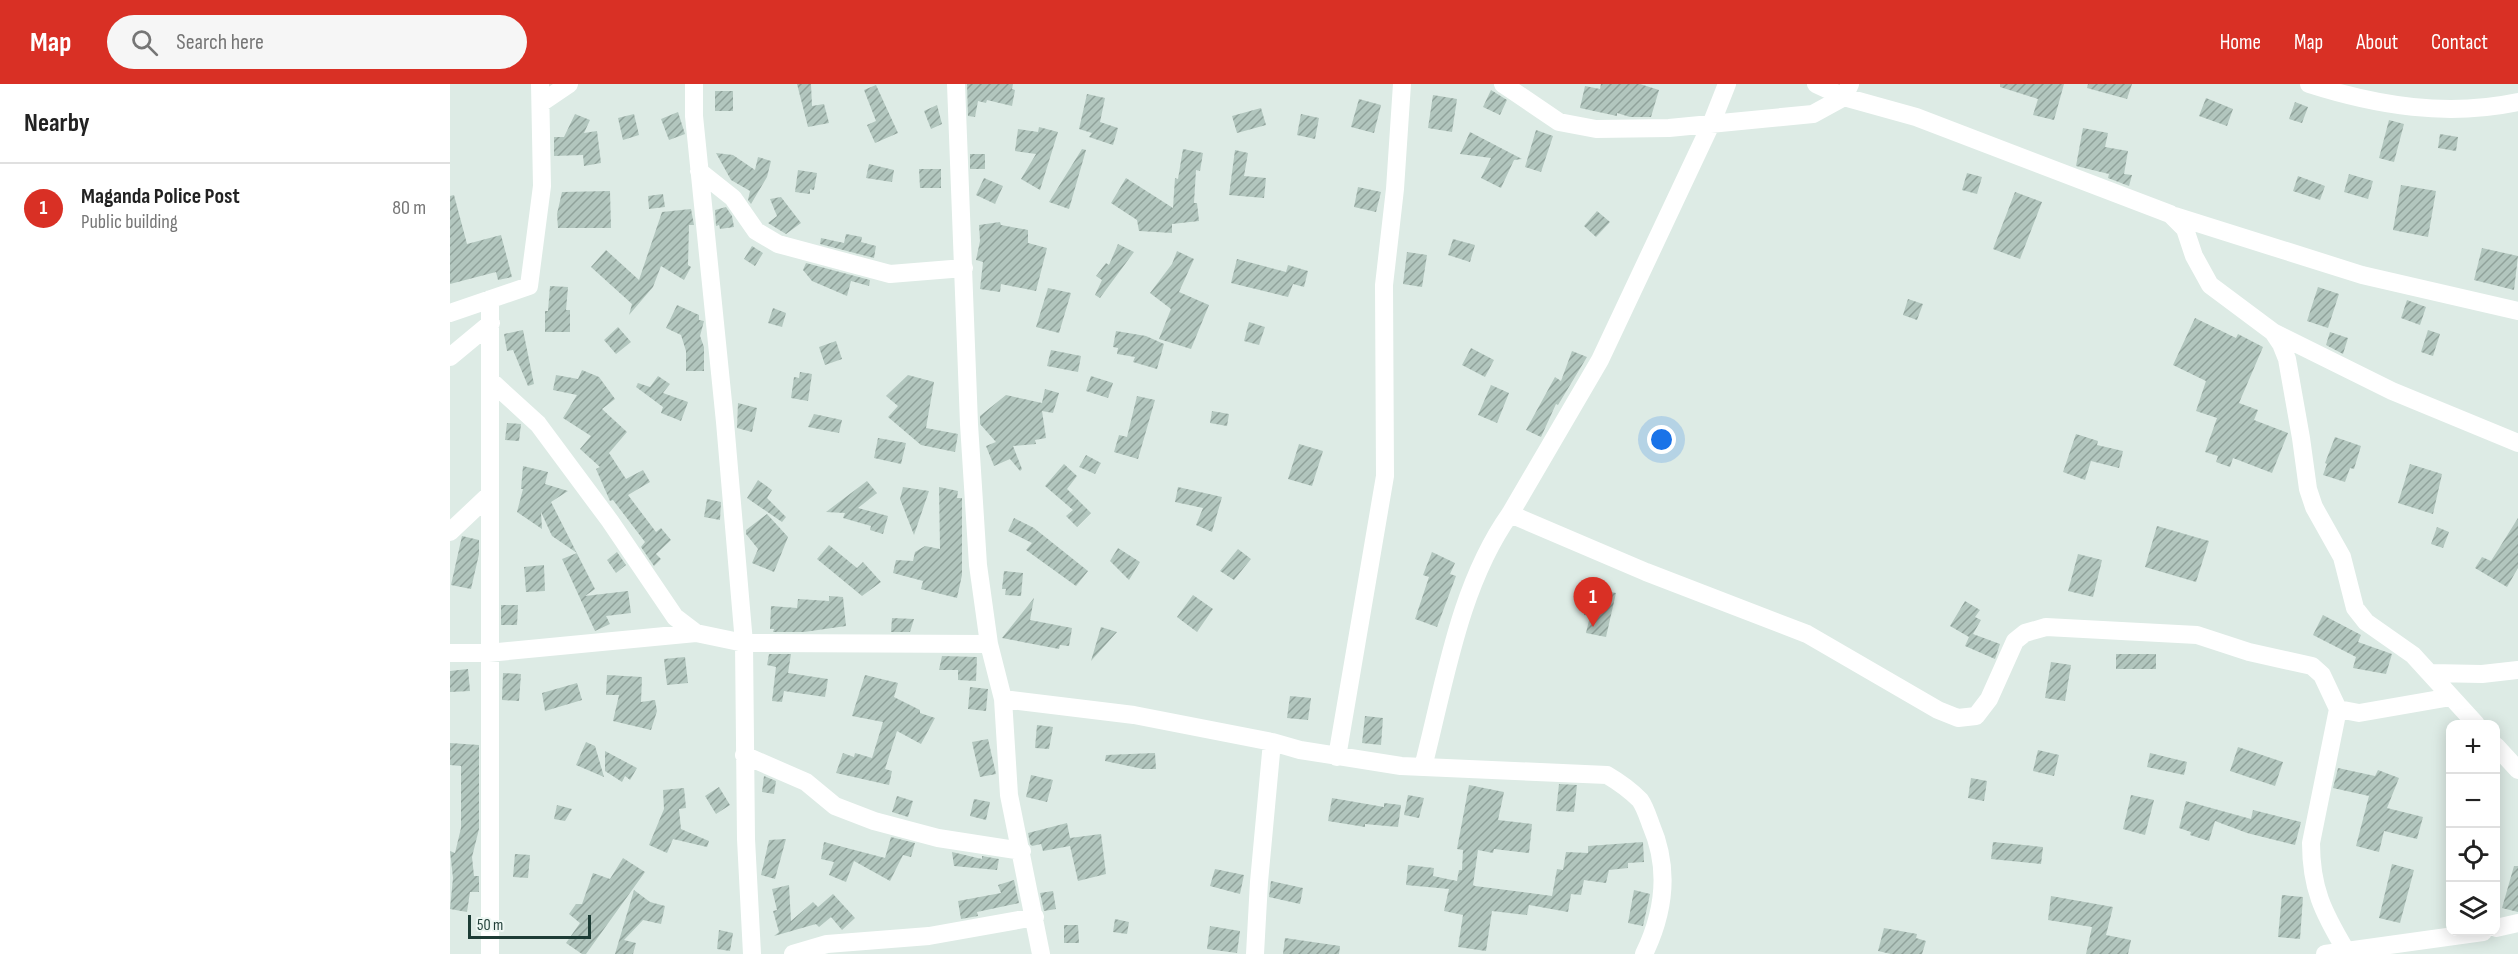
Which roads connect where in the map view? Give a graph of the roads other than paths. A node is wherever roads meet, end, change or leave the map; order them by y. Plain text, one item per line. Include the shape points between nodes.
1 (540, 84) edge
2 (569, 84) edge
3 (694, 84) edge
4 (956, 84) edge
5 (1402, 84) edge
6 (1503, 84) edge
7 (1727, 84) edge
8 (1816, 84) edge
9 (2309, 84) edge
10 (1847, 90) edge
11 (2518, 102) edge
12 (541, 103) junction
13 (1712, 122) junction
14 (699, 171) junction
15 (2170, 214) junction
16 (964, 268) junction
17 (490, 299) junction
18 (2518, 311) edge
19 (450, 313) edge
20 (491, 323) junction
21 (2273, 332) junction
22 (450, 357) edge
23 (492, 382) junction
24 (2518, 443) edge
25 (488, 496) junction
26 (1510, 514) junction
27 (450, 532) edge
28 (696, 633) junction
29 (744, 643) junction
30 (989, 644) junction
31 (489, 652) junction
32 (450, 653) edge
33 (2518, 670) edge
34 (2431, 673) junction
35 (2451, 698) junction
36 (1003, 699) junction
37 (2338, 709) junction
38 (2472, 720) edge
39 (1272, 742) junction
40 (2500, 750) edge
41 (744, 755) junction
42 (1337, 757) junction
43 (1423, 767) junction
44 (2518, 770) edge
45 (1022, 850) junction
46 (1035, 917) junction
47 (2518, 923) edge
48 (2500, 927) edge
49 (2452, 936) edge
50 (2345, 950) junction
51 (754, 953) edge
52 (490, 954) edge
53 (792, 954) edge
54 (1041, 954) edge
55 (1255, 954) edge
56 (1644, 954) edge
57 (2325, 954) edge

1 - 12 street
2 - 12 street
3 - 14 street
4 - 16 street
5 - 42 street via 1384,285 1385,476
6 - 13 street via 1559,122 1606,129 1669,128
7 - 13 street
8 - 10 street
9 - 11 street via 2414,109 2485,109
10 - 13 street via 1813,114
10 - 15 street
12 - 17 street via 542,186 529,286
13 - 26 street via 1600,360
14 - 16 street via 733,198 756,231 778,244 890,274
14 - 29 street
15 - 18 street via 2362,275
15 - 21 street via 2185,229 2210,285
16 - 30 street via 977,553
17 - 19 street
17 - 20 street
20 - 22 street
20 - 23 street
21 - 24 street via 2392,391
21 - 34 street via 2287,359 2308,489 2342,557 2355,608 2366,622 2413,655
23 - 25 street
23 - 28 street via 538,424 675,616
25 - 27 street
25 - 31 street
26 - 37 street via 1807,634 1958,718 1976,716 1989,699 2015,640 2046,627 2197,635 2248,652 2312,666 2322,675
26 - 43 street via 1493,538 1477,574
28 - 29 street
28 - 31 street
29 - 30 street
29 - 41 street
30 - 36 street
31 - 32 street
31 - 52 street
33 - 34 street
34 - 35 street
35 - 37 street via 2359,713
35 - 38 street
36 - 39 street via 1134,715
36 - 45 street via 1006,772
37 - 50 street via 2311,843 2311,866 2321,909
39 - 42 street
39 - 55 street
40 - 44 street
41 - 45 street via 814,787 835,806 874,821 938,838
41 - 51 street
42 - 43 street
43 - 56 street via 1590,772 1607,775 1624,786 1642,802 1657,838 1662,865 1663,904
45 - 46 street
46 - 53 street via 929,936 827,944
46 - 54 street
47 - 48 street
49 - 50 street
50 - 57 street

